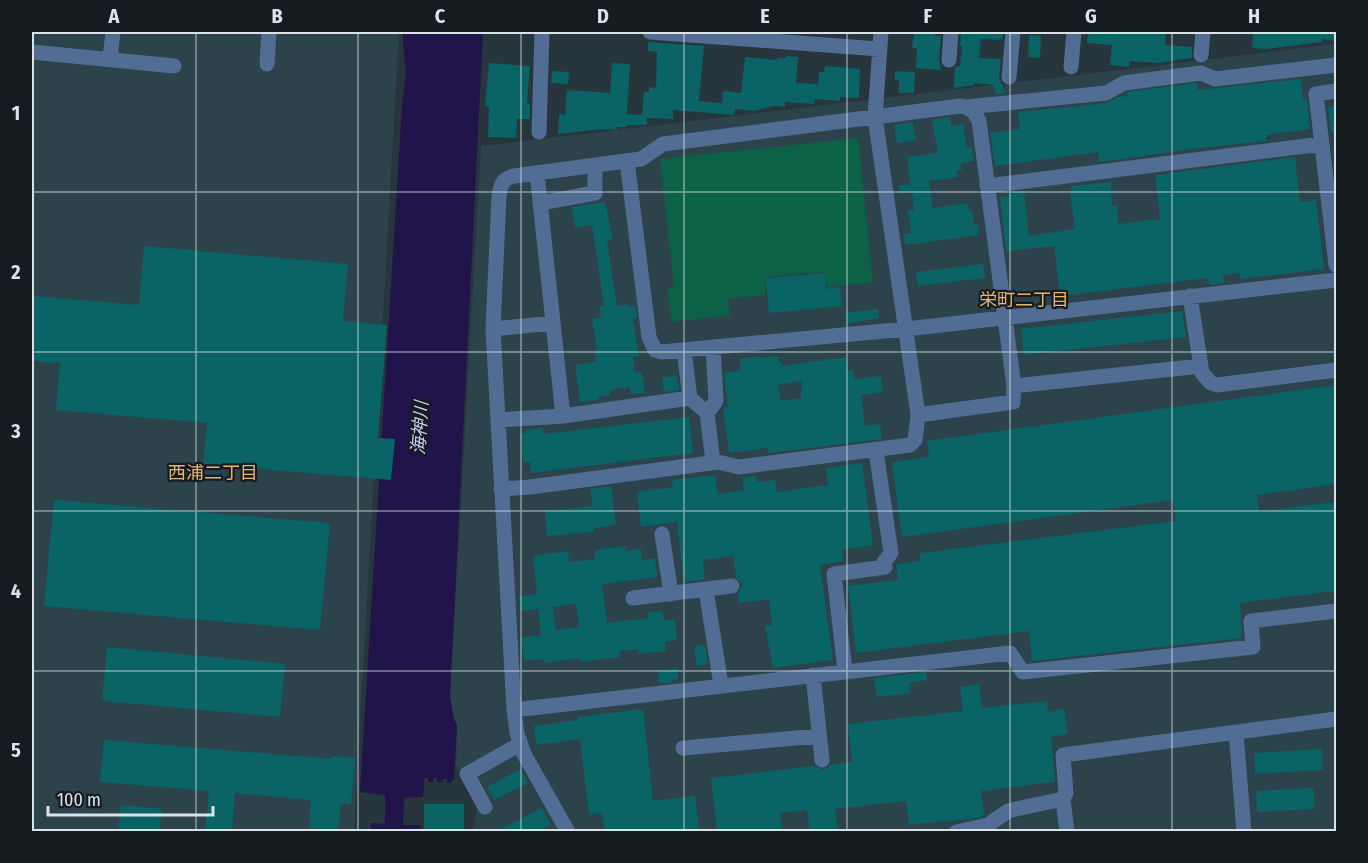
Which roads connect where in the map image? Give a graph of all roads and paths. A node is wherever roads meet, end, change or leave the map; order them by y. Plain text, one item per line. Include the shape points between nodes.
1 (113, 32) edge
2 (269, 32) edge
3 (542, 32) edge
4 (658, 32) edge
5 (881, 32) edge
6 (951, 32) edge
7 (1012, 32) edge
8 (1074, 32) edge
9 (1203, 32) edge
10 (879, 49) junction
11 (32, 52) edge
12 (1201, 55) dead end
13 (110, 58) junction
14 (949, 60) dead end
15 (267, 64) dead end
16 (1335, 65) edge
17 (174, 66) dead end
18 (1071, 67) dead end
19 (1009, 77) dead end
20 (1336, 84) edge
21 (1336, 91) edge
22 (967, 107) junction
23 (875, 117) junction
24 (539, 132) dead end
25 (1322, 144) junction
26 (627, 161) junction
27 (595, 166) junction
28 (537, 173) junction
29 (987, 186) junction
30 (540, 203) junction
31 (1336, 265) edge
32 (1336, 280) edge
33 (1190, 296) junction
34 (1004, 318) junction
35 (553, 323) junction
36 (494, 329) junction
37 (906, 329) junction
38 (714, 347) junction
39 (684, 350) junction
40 (1201, 366) junction
41 (1336, 370) edge
42 (1014, 386) junction
43 (690, 398) junction
44 (707, 413) junction
45 (918, 415) junction
46 (563, 416) junction
47 (498, 420) junction
48 (876, 451) junction
49 (713, 462) junction
50 (501, 489) junction
51 (662, 534) dead end
52 (732, 586) dead end
53 (706, 590) junction
54 (670, 594) junction
55 (633, 598) dead end
56 (1336, 611) edge
57 (845, 671) junction
58 (813, 675) junction
59 (721, 686) junction
60 (514, 710) junction
61 (1336, 719) edge
62 (1236, 732) junction
63 (819, 736) junction
64 (520, 744) junction
65 (683, 748) dead end
66 (822, 759) dead end
67 (1063, 799) junction
68 (485, 807) dead end
69 (568, 831) edge
70 (956, 831) edge
71 (1067, 831) edge
72 (1244, 831) edge

1 - 13 street
2 - 15 street
3 - 24 street
4 - 10 street
5 - 10 street
6 - 14 street
7 - 19 street
8 - 18 street
9 - 12 street
10 - 23 street
11 - 13 street
13 - 17 street
16 - 20 street
16 - 22 street via 1215,78 1201,73 1124,83 1106,93
21 - 25 street via 1316,94
22 - 23 street
22 - 29 street via 979,121
23 - 26 street via 663,144 641,159
23 - 37 street
25 - 29 street
25 - 31 street
26 - 27 street
26 - 39 street via 650,343 662,352
27 - 28 street
27 - 30 street via 595,193
28 - 30 street
28 - 36 street via 501,182
29 - 34 street
30 - 35 street
32 - 33 street
33 - 34 street
33 - 40 street
34 - 37 street
34 - 42 street
35 - 36 street
35 - 46 street
36 - 47 street
37 - 38 street
37 - 45 street
38 - 39 street
38 - 44 street via 716,401
39 - 43 street
40 - 41 street via 1206,379 1217,385
40 - 42 street
42 - 45 street via 1013,402
43 - 44 street
43 - 46 street
44 - 49 street
45 - 48 street via 915,440 910,446
46 - 47 street
47 - 50 street
48 - 49 street via 738,467
48 - 57 street via 891,553 885,567 834,574
49 - 50 street
50 - 60 street
51 - 54 street
52 - 53 street
53 - 54 street
53 - 59 street
54 - 55 street
56 - 57 street via 1251,621 1253,647 1023,672 1010,653
57 - 58 street
58 - 59 street
58 - 63 street
59 - 60 street
60 - 64 street
61 - 62 street
62 - 67 street via 1063,755
62 - 72 street
63 - 65 street
63 - 66 street
64 - 68 street via 467,774
64 - 69 street
67 - 70 street via 1016,808 988,825
67 - 71 street

